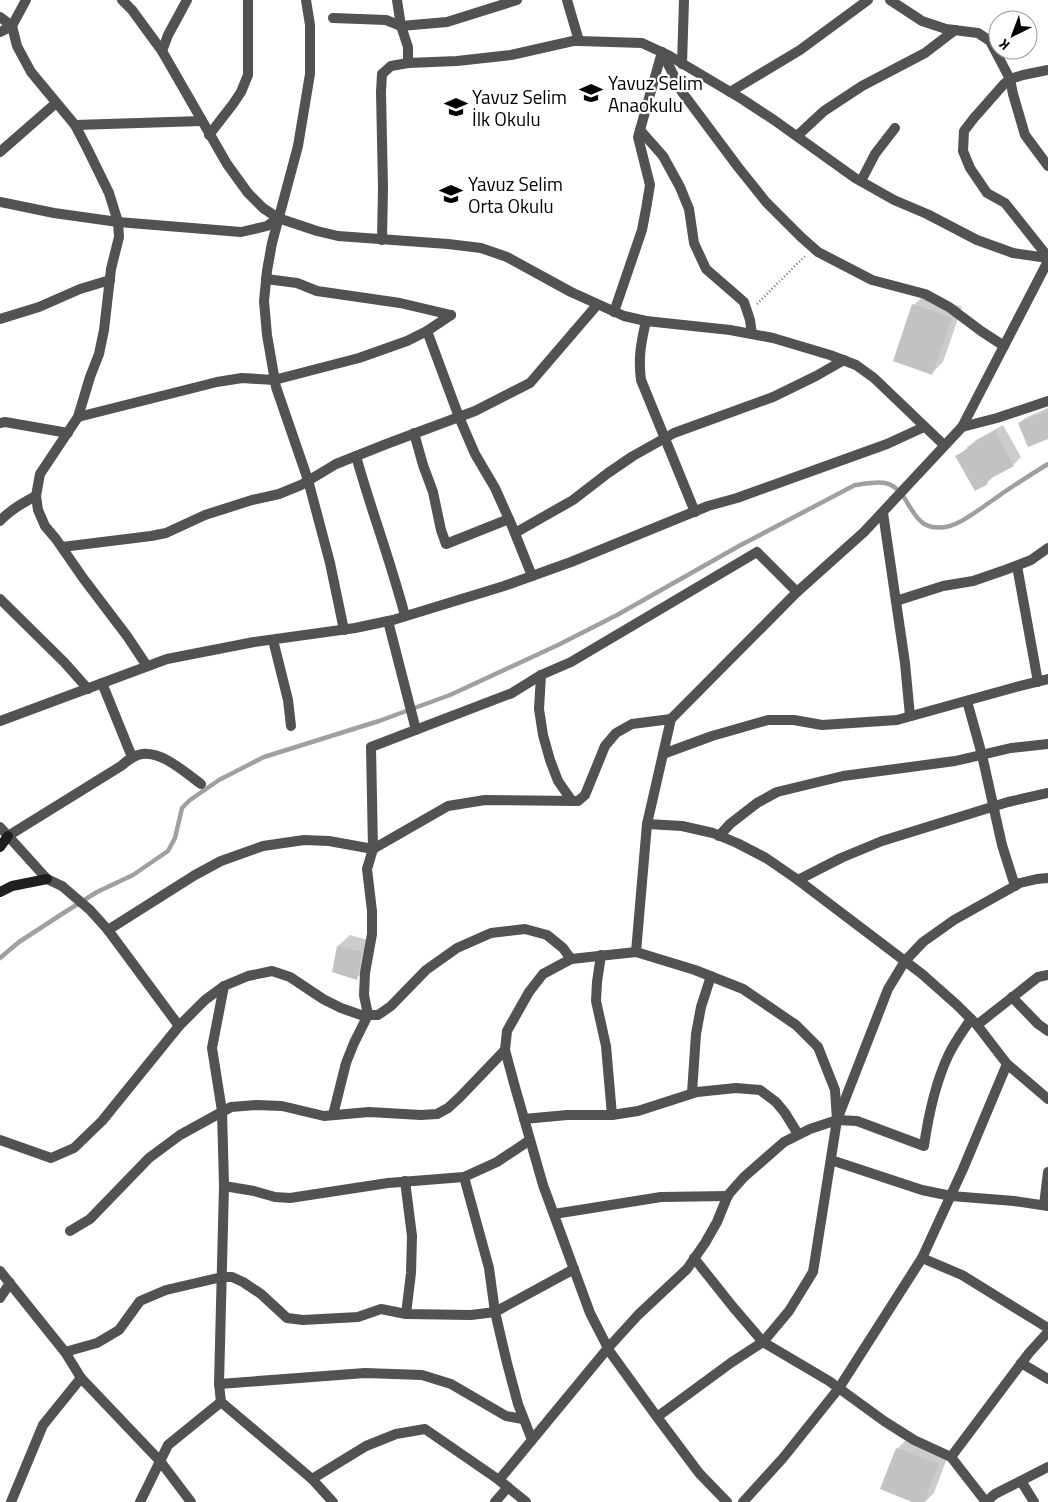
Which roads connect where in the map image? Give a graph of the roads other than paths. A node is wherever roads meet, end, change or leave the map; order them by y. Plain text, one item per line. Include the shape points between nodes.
1 (26, 0) edge
2 (122, 0) edge
3 (186, 0) edge
4 (248, 0) edge
5 (306, 0) edge
6 (396, 0) edge
7 (516, 0) edge
8 (567, 0) edge
9 (684, 0) edge
10 (868, 0) edge
11 (890, 0) edge
12 (0, 17) edge
13 (333, 18) dead end
14 (12, 26) junction
15 (401, 26) junction
16 (955, 30) junction
17 (0, 32) edge
18 (579, 41) junction
19 (162, 51) junction
20 (662, 52) junction
21 (408, 63) junction
22 (682, 64) junction
23 (1048, 70) edge
24 (1010, 79) junction
25 (730, 92) junction
26 (56, 103) junction
27 (202, 121) junction
28 (75, 126) junction
29 (894, 128) dead end
30 (640, 130) junction
31 (209, 134) junction
32 (797, 136) junction
33 (0, 152) edge
34 (1048, 166) edge
35 (861, 181) junction
36 (0, 202) edge
37 (278, 218) junction
38 (118, 222) junction
39 (382, 240) junction
40 (1048, 259) edge
41 (266, 279) junction
42 (110, 280) junction
43 (597, 305) junction
44 (614, 312) junction
45 (0, 319) edge
46 (646, 321) junction
47 (427, 332) junction
48 (752, 334) junction
49 (1004, 346) junction
50 (844, 360) junction
51 (274, 380) junction
52 (1048, 401) edge
53 (78, 417) junction
54 (459, 417) junction
55 (0, 423) edge
56 (924, 427) junction
57 (962, 427) junction
58 (68, 433) junction
59 (414, 433) junction
60 (666, 438) junction
61 (944, 445) junction
62 (356, 456) junction
63 (308, 480) junction
64 (36, 496) junction
65 (695, 512) junction
66 (882, 513) junction
67 (509, 519) junction
68 (0, 521) edge
69 (515, 533) junction
70 (62, 547) junction
71 (1048, 548) edge
72 (1017, 566) junction
73 (532, 576) junction
74 (797, 592) junction
75 (0, 599) edge
76 (896, 601) junction
77 (405, 616) junction
78 (388, 621) junction
79 (344, 630) junction
80 (273, 640) junction
81 (147, 666) junction
82 (540, 675) junction
83 (1043, 681) edge
84 (102, 683) junction
85 (88, 688) junction
86 (967, 701) junction
87 (910, 716) junction
88 (671, 719) junction
89 (0, 722) edge
90 (291, 726) dead end
91 (416, 730) junction
92 (1048, 744) edge
93 (662, 754) junction
94 (982, 755) junction
95 (132, 757) junction
96 (201, 784) dead end
97 (1048, 793) edge
98 (572, 801) junction
99 (994, 807) junction
100 (647, 824) junction
101 (0, 827) edge
102 (8, 836) junction
103 (719, 836) junction
104 (0, 847) edge
105 (373, 848) junction
106 (1048, 878) edge
107 (47, 879) junction
108 (798, 880) junction
109 (1015, 886) junction
110 (0, 892) edge
111 (108, 930) junction
112 (636, 952) junction
113 (601, 955) junction
114 (571, 959) junction
115 (905, 961) junction
116 (1048, 975) edge
117 (711, 976) junction
118 (224, 986) junction
119 (1012, 997) junction
120 (368, 1015) junction
121 (974, 1022) junction
122 (179, 1026) junction
123 (1048, 1031) edge
124 (505, 1050) junction
125 (1007, 1064) junction
126 (692, 1094) junction
127 (1048, 1098) edge
128 (222, 1112) junction
129 (333, 1115) junction
130 (612, 1115) junction
131 (524, 1119) junction
132 (837, 1120) junction
133 (798, 1134) junction
134 (0, 1140) edge
135 (530, 1140) junction
136 (831, 1160) junction
137 (1048, 1172) edge
138 (464, 1178) junction
139 (405, 1181) junction
140 (224, 1186) junction
141 (728, 1196) junction
142 (950, 1196) junction
143 (1046, 1206) edge
144 (554, 1214) junction
145 (70, 1231) dead end
146 (694, 1258) junction
147 (922, 1258) junction
148 (574, 1269) junction
149 (0, 1272) edge
150 (222, 1278) junction
151 (10, 1283) junction
152 (0, 1298) edge
153 (495, 1312) junction
154 (406, 1314) junction
155 (1048, 1328) edge
156 (1048, 1332) edge
157 (763, 1342) junction
158 (608, 1348) junction
159 (65, 1352) junction
160 (1021, 1363) junction
161 (80, 1378) junction
162 (1048, 1379) edge
163 (219, 1384) junction
164 (839, 1388) junction
165 (221, 1402) junction
166 (658, 1416) junction
167 (523, 1419) junction
168 (532, 1440) junction
169 (951, 1457) junction
170 (160, 1462) junction
171 (1048, 1467) edge
172 (312, 1479) junction
173 (499, 1480) junction
174 (1021, 1481) junction
175 (508, 1487) junction
176 (12, 1502) edge
177 (140, 1502) edge
178 (191, 1502) edge
179 (333, 1502) edge
180 (495, 1502) edge
181 (526, 1502) edge
182 (727, 1502) edge
183 (743, 1502) edge
184 (986, 1502) edge
185 (1034, 1502) edge

1 - 14 street
2 - 19 street
3 - 19 street
4 - 31 street via 248,75 241,92
5 - 37 street via 310,25 310,74 298,146
6 - 15 street
7 - 15 street via 447,22
8 - 18 street
9 - 22 street
10 - 25 street via 800,50
11 - 16 street via 922,21
12 - 14 street
13 - 15 street via 386,20
14 - 17 street
14 - 26 street via 17,46 31,72
15 - 21 street via 408,47
16 - 24 street via 978,33 990,42
16 - 32 street via 925,54 862,86 824,111
18 - 20 street via 642,43
18 - 21 street via 511,55
19 - 27 street
20 - 22 street
20 - 30 street
20 - 49 street via 682,92 766,202 800,237 818,252 872,280 925,294
21 - 39 street via 391,66 382,74
22 - 25 street
23 - 24 street
24 - 34 street via 1025,135
24 - 40 street via 964,131 963,151 970,168 988,193 1005,203
25 - 32 street
26 - 28 street
26 - 33 street
27 - 28 street
27 - 31 street
28 - 38 street via 109,193
29 - 35 street
30 - 44 street via 638,137 650,185 642,230
30 - 48 street via 663,156 680,187 689,209 694,243 706,269 744,302
31 - 37 street via 248,193
32 - 35 street
35 - 40 street via 977,240 1013,253
36 - 38 street
37 - 38 street via 267,226 241,232
37 - 39 street via 317,232
37 - 41 street
38 - 42 street via 119,236
39 - 43 street via 481,248 507,257
40 - 49 street
41 - 47 street via 451,315
41 - 51 street via 264,301
42 - 45 street
42 - 53 street via 99,354
43 - 44 street
43 - 54 street via 530,383
44 - 46 street
46 - 48 street
46 - 60 street via 639,364 641,380
47 - 51 street via 359,358
47 - 54 street
48 - 50 street
49 - 57 street
50 - 56 street via 874,378
50 - 60 street via 773,398
51 - 53 street via 242,378 217,382
51 - 63 street
52 - 57 street
53 - 58 street
54 - 59 street
54 - 67 street
55 - 58 street
56 - 61 street
56 - 65 street via 887,444
57 - 61 street
58 - 64 street via 40,474
59 - 62 street
59 - 67 street via 446,544
60 - 65 street
60 - 69 street via 633,456 573,500
61 - 66 street
62 - 63 street
62 - 77 street
63 - 70 street via 279,494 205,515 166,533
63 - 79 street
64 - 68 street via 20,504
64 - 70 street via 45,526
65 - 73 street
66 - 74 street
66 - 76 street
67 - 69 street
69 - 73 street
70 - 81 street
71 - 72 street
72 - 76 street via 973,582 943,586
72 - 83 street
73 - 77 street
74 - 82 street via 757,552 571,662
74 - 88 street
75 - 85 street
76 - 87 street
77 - 78 street
78 - 79 street
78 - 91 street
79 - 80 street
80 - 81 street via 167,659
80 - 90 street
81 - 84 street
82 - 91 street via 512,694
82 - 98 street via 539,709 543,735 558,780
83 - 86 street
84 - 85 street
84 - 95 street
85 - 89 street
86 - 87 street
86 - 94 street
87 - 93 street via 897,720 822,725 768,720
88 - 93 street
88 - 98 street via 632,724 616,734 605,746 586,795
91 - 105 street via 371,747
92 - 94 street
93 - 100 street
94 - 99 street
94 - 103 street via 842,776 777,792 757,803
95 - 96 street via 142,754 164,758
95 - 102 street
97 - 99 street
98 - 105 street via 485,800 448,806
99 - 108 street via 882,841
99 - 109 street
100 - 103 street via 682,826
100 - 112 street
101 - 102 street
102 - 104 main road
102 - 107 street
103 - 108 street via 766,858
105 - 111 street via 304,840 263,846 221,861 195,875
105 - 120 street via 367,869 372,911 364,995
106 - 109 street
107 - 110 main road via 12,886
107 - 111 street via 62,886
108 - 115 street
109 - 115 street via 954,920 923,942
111 - 122 street
112 - 113 street
112 - 117 street
113 - 114 street
113 - 130 street via 596,1001 606,1046
114 - 120 street via 547,935 525,929 491,933 457,948 426,970 391,1006 378,1015
114 - 124 street via 544,974 529,992 507,1031
115 - 121 street
115 - 132 street via 888,989
116 - 119 street via 1038,977
117 - 126 street via 696,1034
117 - 132 street via 743,990 796,1025 818,1047 835,1090
118 - 120 street via 248,976 272,972 290,977 342,1008
118 - 122 street
118 - 128 street via 212,1048
119 - 121 street
119 - 123 street
120 - 129 street via 346,1063
121 - 125 street
121 - 132 street via 948,1056 932,1105 924,1146 857,1121
122 - 134 street via 102,1121 74,1148 51,1158
124 - 129 street via 460,1097 437,1114 370,1112
124 - 131 street
125 - 127 street
125 - 142 street
126 - 130 street via 638,1111
126 - 133 street via 736,1088 760,1090 776,1102
128 - 129 street via 231,1107 256,1105
128 - 140 street
128 - 145 street via 180,1135 148,1158 90,1219
130 - 131 street
131 - 135 street
132 - 133 street
132 - 136 street
133 - 141 street via 784,1142
135 - 138 street via 497,1162
135 - 144 street
136 - 142 street
136 - 157 street via 813,1272 789,1312
137 - 143 street
138 - 139 street
138 - 153 street via 489,1268
139 - 140 street via 290,1198
139 - 154 street via 412,1236
140 - 150 street
141 - 144 street via 661,1197
141 - 146 street via 717,1222
142 - 143 street
142 - 147 street
144 - 148 street
146 - 157 street
146 - 158 street
147 - 155 street via 962,1275
147 - 164 street
148 - 153 street
148 - 158 street via 590,1314
149 - 151 street
150 - 154 street via 243,1282 287,1318 358,1317 381,1310
150 - 159 street via 166,1290 140,1301 119,1330 97,1343
150 - 163 street
151 - 152 street
151 - 159 street
153 - 154 street
153 - 167 street
156 - 160 street
157 - 164 street
157 - 166 street
158 - 166 street
158 - 168 street
159 - 161 street
160 - 162 street
160 - 169 street
161 - 170 street
161 - 176 street via 43,1425
163 - 165 street
163 - 167 street via 366,1373 422,1375 451,1384 506,1416
164 - 169 street via 914,1440
164 - 183 street
165 - 170 street via 168,1445
165 - 172 street
166 - 182 street via 699,1473
167 - 168 street
168 - 173 street
169 - 184 street
170 - 177 street
170 - 178 street
171 - 174 street
172 - 173 street via 366,1446 396,1434 426,1429
172 - 179 street
173 - 175 street
174 - 184 street
174 - 185 street
175 - 180 street
175 - 181 street

